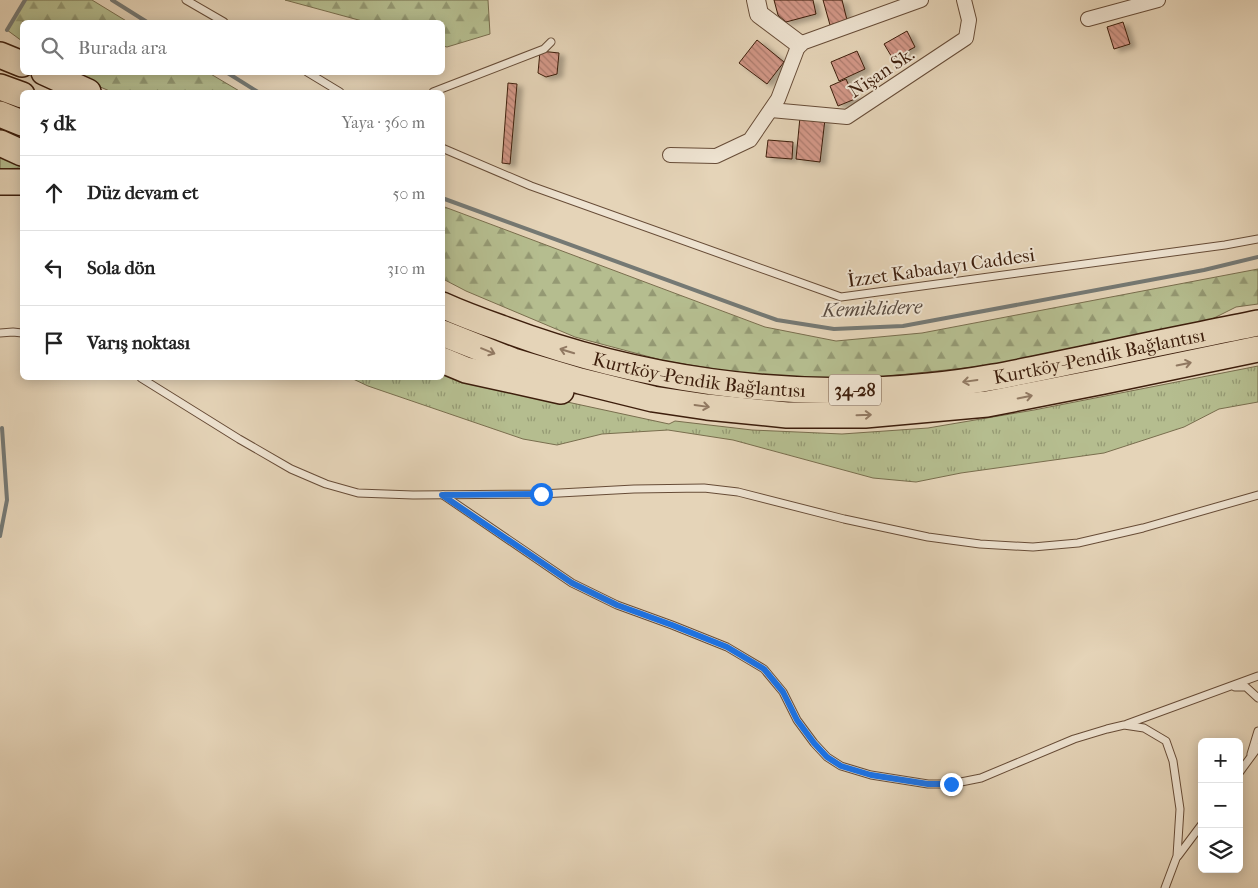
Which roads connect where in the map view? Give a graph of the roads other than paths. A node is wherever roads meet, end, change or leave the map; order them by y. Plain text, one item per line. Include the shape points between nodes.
1 (186, 0) edge
2 (756, 0) edge
3 (921, 0) edge
4 (964, 0) edge
5 (1158, 0) edge
6 (1088, 19) dead end
7 (221, 20) edge
8 (551, 42) dead end
9 (799, 44) junction
10 (0, 55) edge
11 (20, 63) edge
12 (51, 75) edge
13 (312, 75) edge
14 (0, 87) edge
15 (84, 90) edge
16 (337, 90) edge
17 (438, 90) edge
18 (20, 94) edge
19 (771, 110) junction
20 (0, 114) edge
21 (20, 122) edge
22 (0, 143) edge
23 (445, 149) edge
24 (20, 152) edge
25 (670, 155) dead end
26 (0, 182) edge
27 (20, 182) edge
28 (1258, 238) edge
29 (447, 306) edge
30 (1258, 323) edge
31 (0, 333) edge
32 (20, 333) edge
33 (445, 334) edge
34 (1258, 349) edge
35 (445, 361) edge
36 (144, 380) edge
37 (653, 399) junction
38 (442, 495) junction
39 (1258, 495) edge
40 (1258, 676) edge
41 (1230, 686) junction
42 (1258, 698) edge
43 (1124, 725) junction
44 (1258, 732) edge
45 (1258, 747) edge
46 (1249, 759) junction
47 (1243, 767) edge
48 (1199, 828) edge
49 (1177, 856) junction
50 (1165, 888) edge

1 - 7 lane
2 - 9 street via 759,14
3 - 9 street
4 - 19 street, Nişan Sk. via 969,20 966,38 847,117
5 - 6 street
8 - 17 lane via 544,48
9 - 19 street
10 - 11 highway
12 - 15 highway
13 - 16 lane
14 - 18 highway
19 - 25 street via 750,140 716,156
20 - 21 highway
22 - 24 highway
23 - 28 lane, İzzet Kabadayı Caddesi via 531,186 841,297
26 - 27 highway
30 -> 29 highway, Kurtköy-Pendik Bağlantısı / 34-28 via 987,378 874,390 792,390 698,380 590,358 534,341
31 - 32 lane
33 -> 37 highway, Kurtköy-Pendik Bağlantısı / 34-28 via 513,361
37 -> 34 highway, Kurtköy-Pendik Bağlantısı / 34-28 via 787,415 865,415 928,410 987,404
35 - 37 highway via 466,370 596,399
36 - 38 lane via 291,469 326,484 358,493
38 - 39 lane via 704,488 738,492 928,538 1033,547 1078,542 1143,528
38 - 43 lane via 572,583 617,605 727,647 764,669 783,692 797,720 814,743 841,766 871,775 928,784 951,784 981,778 1074,739
40 - 41 lane
41 - 42 lane via 1246,687
41 - 43 lane
43 - 49 lane via 1144,728 1166,742 1173,761 1180,809
44 - 46 lane
45 - 46 lane
46 - 47 lane
48 - 49 lane
49 - 50 lane

